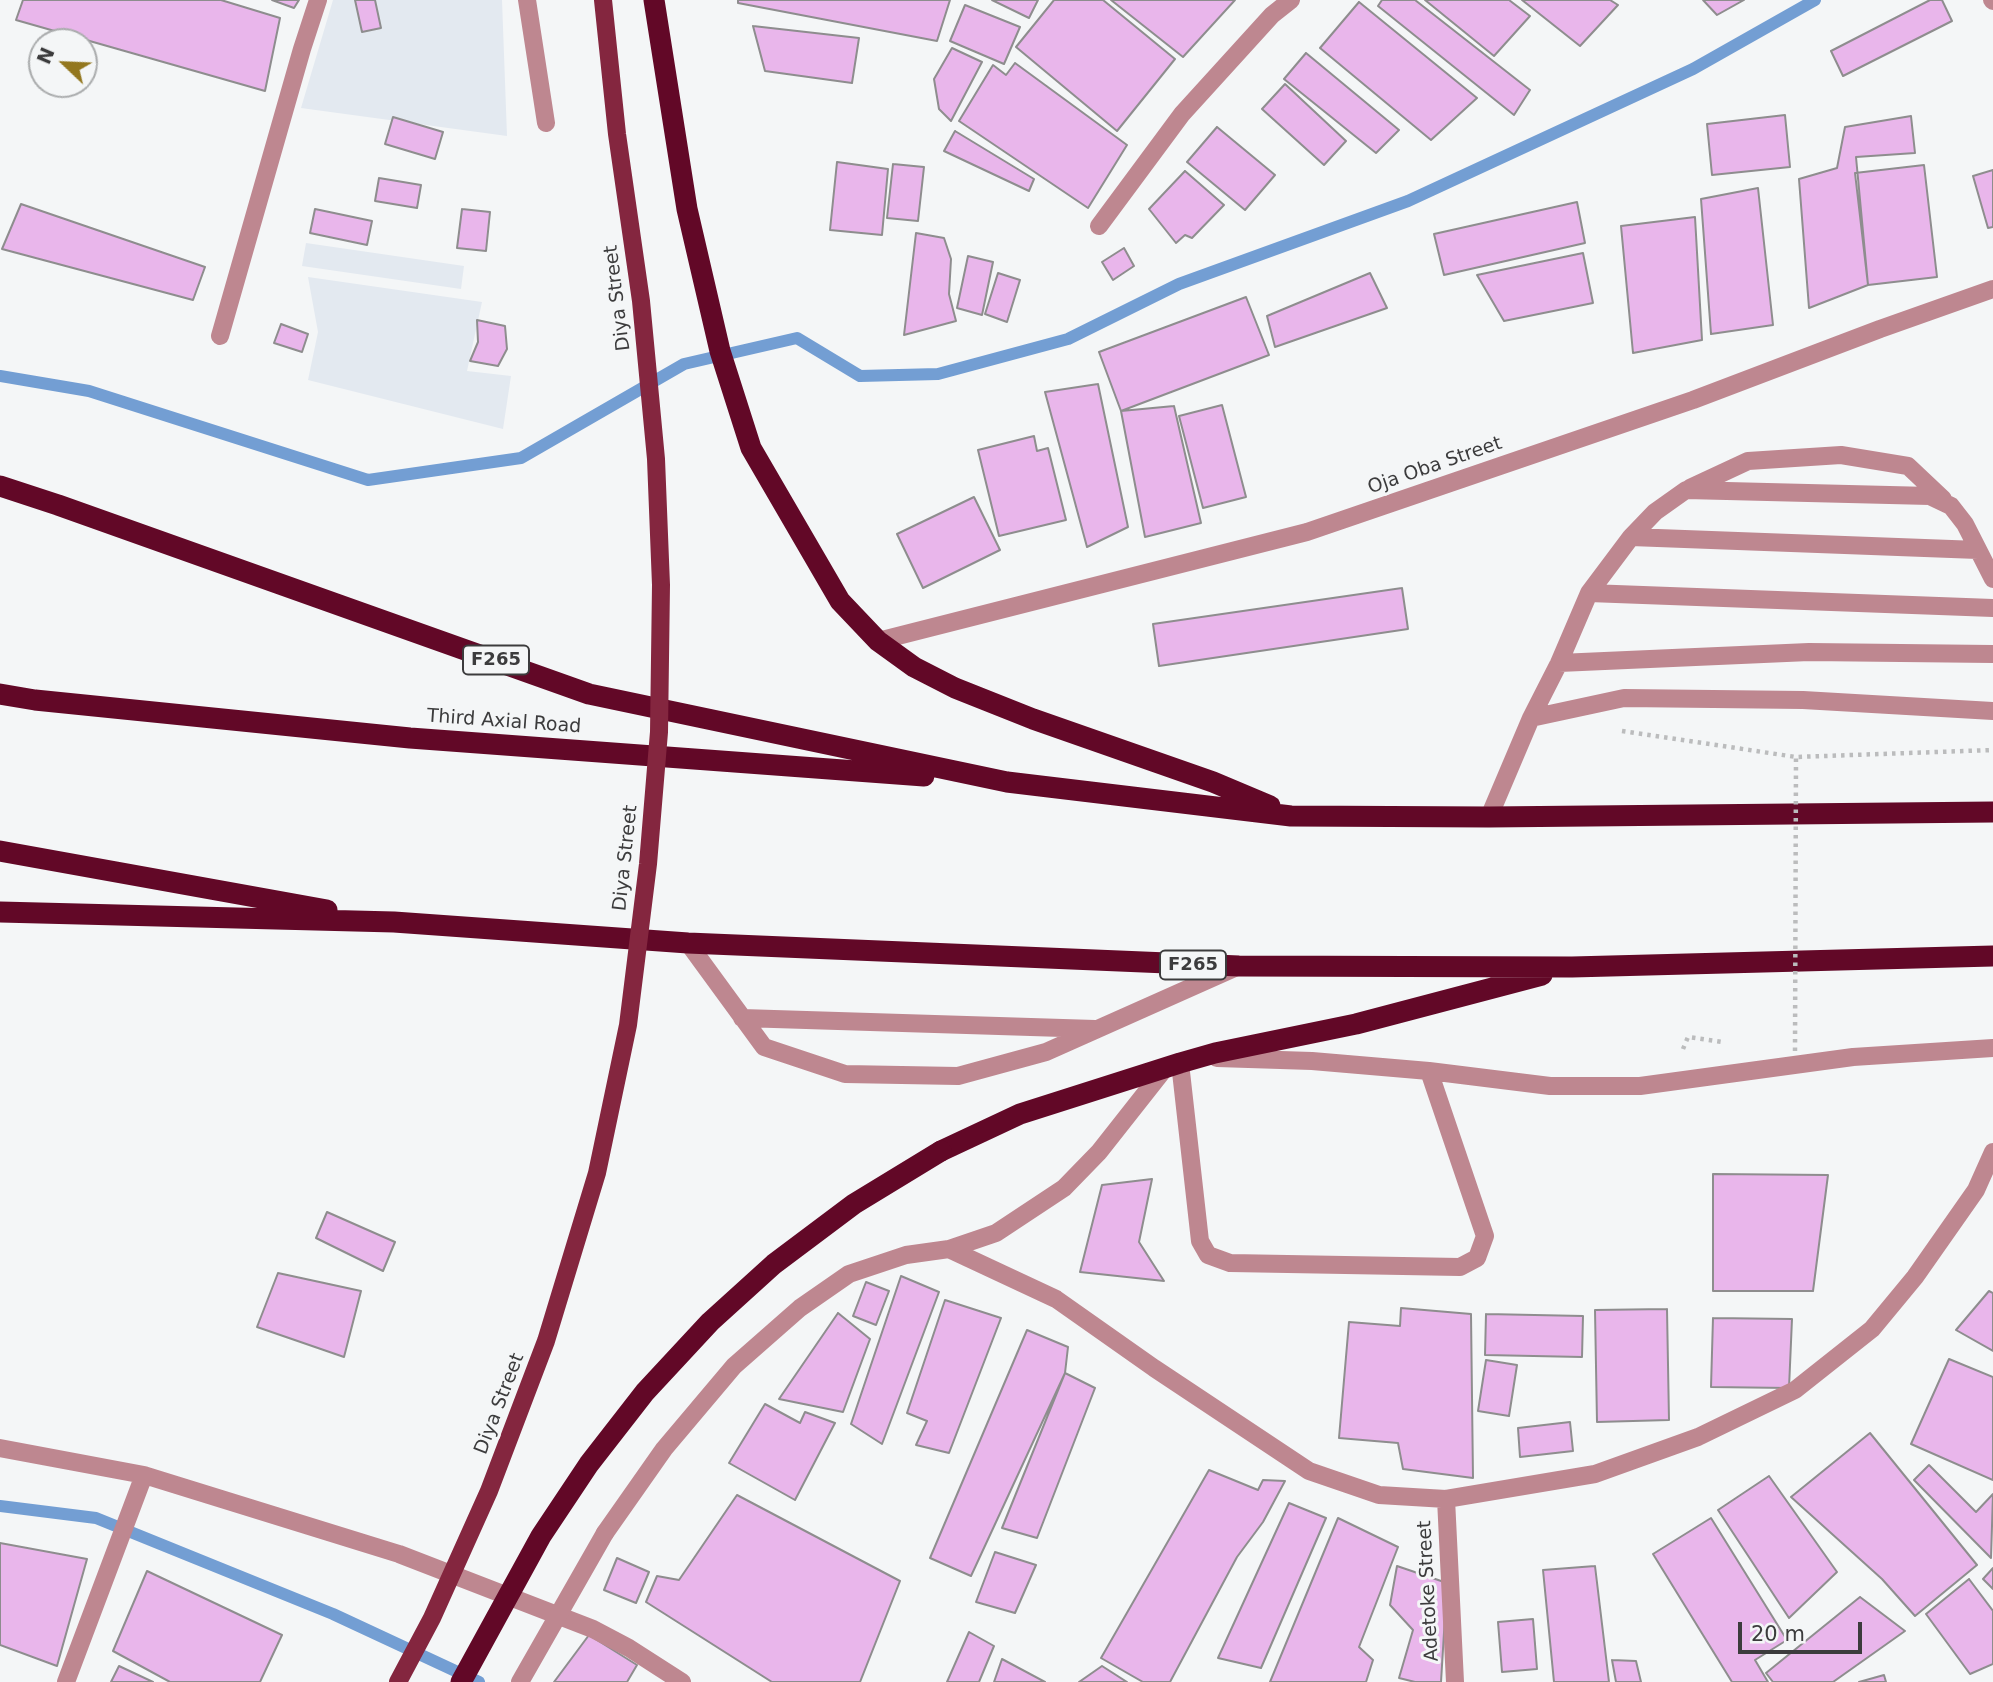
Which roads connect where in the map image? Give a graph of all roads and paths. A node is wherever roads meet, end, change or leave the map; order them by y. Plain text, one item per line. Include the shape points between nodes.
1 (318, 0) edge
2 (527, 0) edge
3 (603, 0) edge
4 (654, 0) edge
5 (1291, 0) edge
6 (546, 123) dead end
7 (1099, 226) dead end
8 (1993, 289) edge
9 (220, 336) dead end
10 (0, 486) edge
11 (1686, 490) junction
12 (1951, 506) junction
13 (1631, 537) junction
14 (1978, 550) junction
15 (1993, 579) edge
16 (1589, 593) junction
17 (1993, 608) edge
18 (878, 641) junction
19 (1993, 653) edge
20 (1559, 663) junction
21 (0, 694) edge
22 (1993, 710) edge
23 (1531, 718) junction
24 (1610, 730) dead end
25 (1993, 750) edge
26 (1796, 757) junction
27 (1007, 782) junction
28 (1993, 812) edge
29 (1291, 816) junction
30 (1489, 817) junction
31 (0, 851) edge
32 (0, 912) edge
33 (394, 922) junction
34 (688, 943) junction
35 (1993, 956) edge
36 (1239, 967) junction
37 (1572, 967) junction
38 (741, 1018) junction
39 (1101, 1029) junction
40 (1993, 1048) edge
41 (1795, 1051) dead end
42 (1182, 1063) junction
43 (1429, 1071) junction
44 (1993, 1152) edge
45 (949, 1249) junction
46 (0, 1448) edge
47 (145, 1475) junction
48 (1446, 1499) junction
49 (66, 1682) edge
50 (398, 1682) edge
51 (461, 1682) edge
52 (520, 1682) edge
53 (682, 1682) edge
54 (1455, 1682) edge

1 - 9 street
2 - 6 street
3 - 50 main road, Diya Street, bridge via 641,301 656,459 661,585 659,732 628,1025 597,1173 550,1328 489,1491
4 - 18 highway via 687,209 720,351 751,448 840,601
5 - 7 street via 1182,114
8 - 18 street, Oja Oba Street via 1693,400 1307,532
10 - 27 highway, F265 via 589,694
11 - 12 street via 1930,496
11 - 12 street via 1748,461 1841,456 1908,467
11 - 13 street
12 - 14 street
13 - 14 street
13 - 16 street
14 - 15 street
16 - 17 street
16 - 20 street
18 - 29 highway via 955,688 1213,782
19 - 20 street via 1809,652
20 - 23 street
21 - 27 highway, Third Axial Road via 410,738
22 - 23 street via 1803,700 1624,698
23 - 30 street
24 - 26 path
25 - 26 path
26 - 41 path, bridge
27 - 29 highway, F265
28 - 30 highway, F265
29 - 30 highway, F265
31 - 33 highway
32 - 33 highway, F265
33 - 34 highway, F265
34 - 36 highway, F265
34 - 38 street
35 - 37 highway, F265
36 - 37 highway, F265
36 - 39 street
37 - 42 highway via 1356,1024
38 - 39 street
38 - 39 street via 764,1047 845,1074 958,1076 1046,1052
40 - 43 street via 1853,1058 1640,1086 1550,1086
42 - 43 street via 1312,1061
42 - 43 street via 1200,1241 1208,1255 1230,1263 1460,1267 1478,1258 1485,1236
42 - 45 street via 1064,1188 996,1233
42 - 51 highway, bridge via 1020,1114 941,1151 854,1204 774,1264 710,1322 645,1392 589,1464 541,1536
44 - 48 street via 1976,1190 1881,1319 1795,1390 1698,1437 1595,1474
45 - 48 street via 1056,1299 1309,1471 1379,1495
45 - 52 street, bridge via 906,1255 849,1274 800,1308 734,1366 664,1449 606,1533
46 - 47 street
47 - 49 street
47 - 53 street via 399,1554 541,1608 593,1629
48 - 54 street, Adetoke Street

